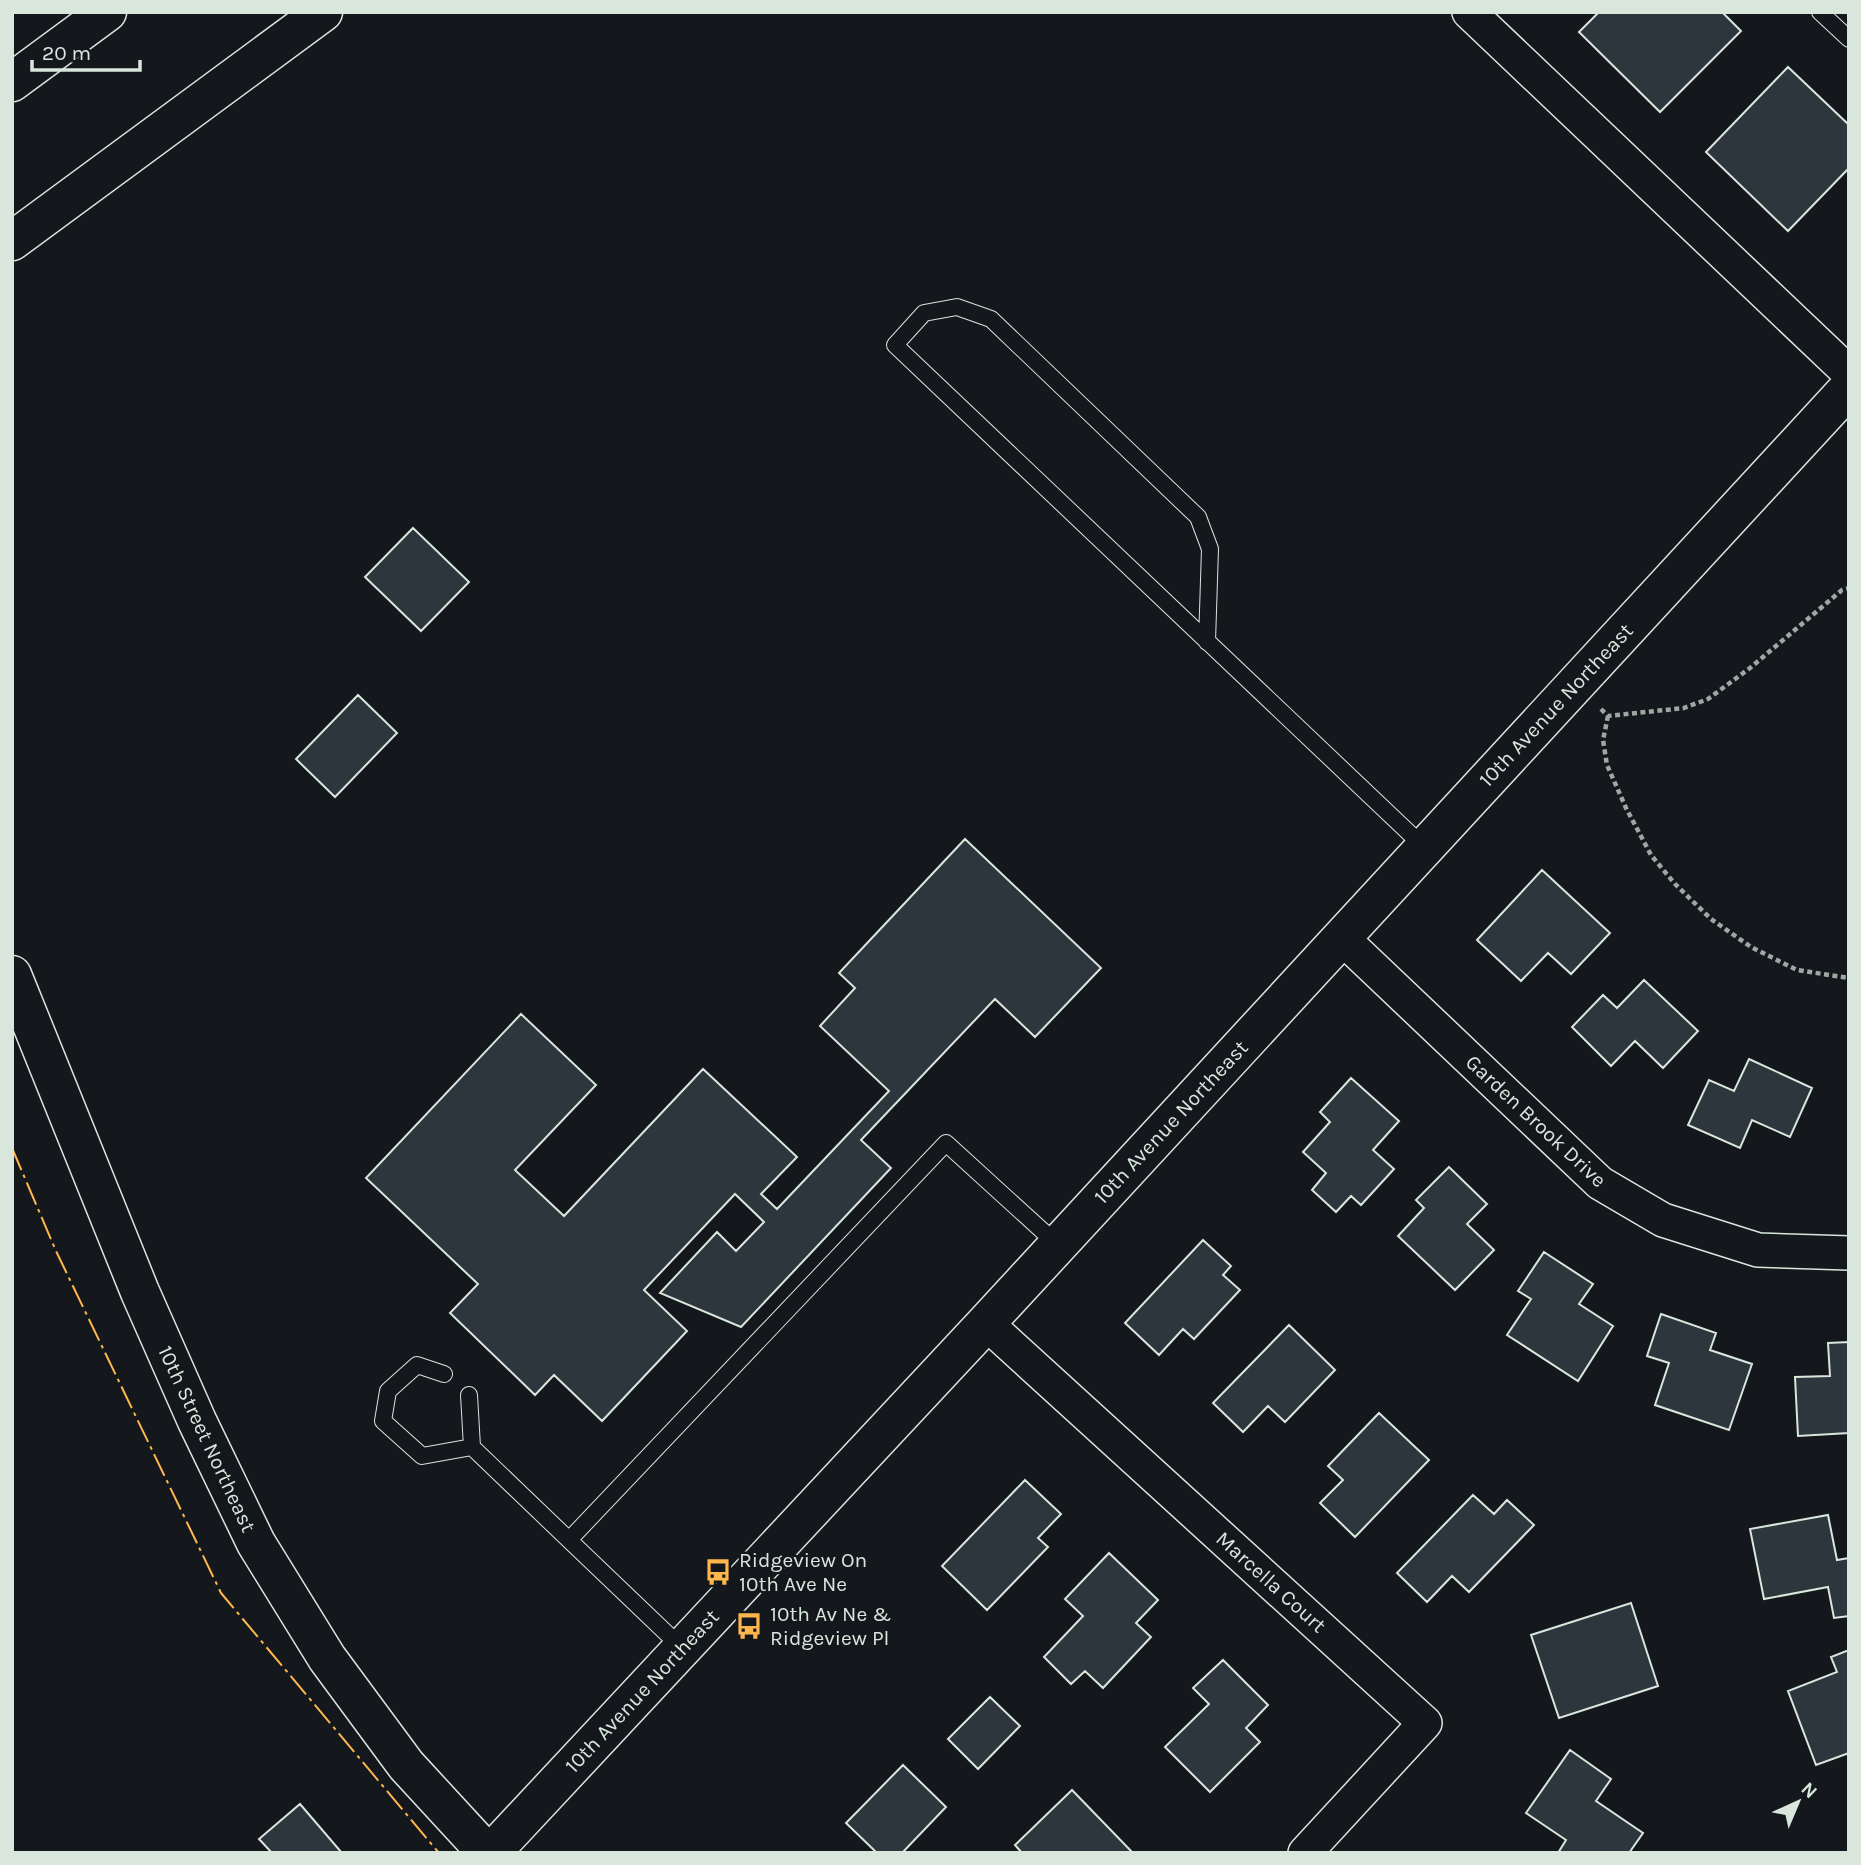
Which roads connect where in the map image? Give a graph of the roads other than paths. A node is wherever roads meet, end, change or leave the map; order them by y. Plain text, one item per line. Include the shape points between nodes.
1 (107, 12) edge
2 (323, 12) edge
3 (1468, 12) edge
4 (1820, 12) edge
5 (1849, 39) edge
6 (12, 82) edge
7 (12, 241) edge
8 (1849, 373) edge
9 (1849, 388) edge
10 (1207, 642) junction
11 (1424, 847) junction
12 (1341, 937) junction
13 (12, 975) edge
14 (1058, 1245) junction
15 (1849, 1253) edge
16 (986, 1322) junction
17 (444, 1374) dead end
18 (469, 1395) dead end
19 (472, 1447) junction
20 (569, 1540) junction
21 (682, 1648) junction
22 (489, 1853) edge
23 (1304, 1853) edge

1 - 6 main road
2 - 7 main road
3 - 8 street
4 - 5 lane
9 - 11 main road, 10th Avenue Northeast
10 - 10 lane via 1210,549 1198,517 991,318 957,307 924,313 895,345
10 - 11 lane
11 - 12 main road, 10th Avenue Northeast
12 - 14 main road, 10th Avenue Northeast
12 - 15 street, Garden Brook Drive via 1600,1183 1662,1220 1758,1250
13 - 22 main road, 10th Street Northeast via 139,1292 256,1543 327,1658 406,1765
14 - 16 main road, 10th Avenue Northeast
14 - 20 lane via 946,1143
16 - 21 main road, 10th Avenue Northeast
16 - 23 street, Marcella Court via 1425,1723
17 - 19 lane via 417,1364 388,1391 383,1420 422,1456
18 - 19 lane
19 - 20 lane
20 - 21 lane
21 - 22 main road, 10th Avenue Northeast

